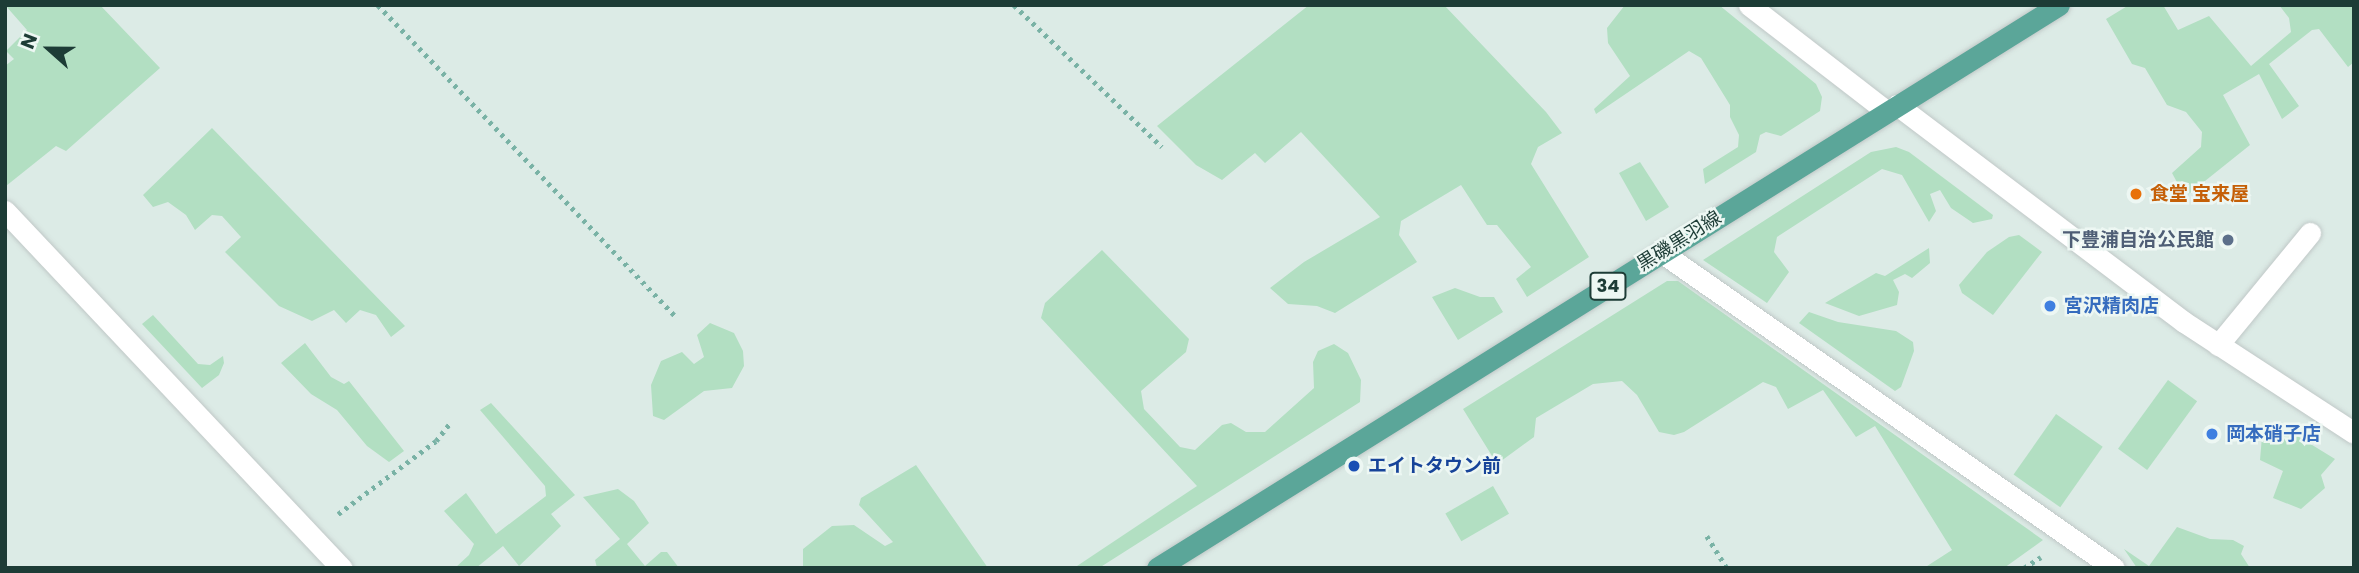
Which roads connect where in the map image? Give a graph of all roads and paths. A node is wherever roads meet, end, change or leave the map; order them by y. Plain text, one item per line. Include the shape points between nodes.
1 (377, 5) edge
2 (1014, 5) edge
3 (1749, 5) edge
4 (2059, 5) edge
5 (1892, 108) junction
6 (1162, 147) dead end
7 (5, 211) edge
8 (2310, 233) dead end
9 (1661, 252) junction
10 (674, 315) dead end
11 (2218, 345) junction
12 (450, 423) dead end
13 (2354, 433) edge
14 (312, 534) junction
15 (1707, 536) dead end
16 (342, 568) edge
17 (1157, 568) edge
18 (1727, 568) edge
19 (2114, 568) edge

1 - 10 path
2 - 6 path
3 - 5 street
4 - 5 main road, 黒磯黒羽線 / 34
5 - 9 main road, 黒磯黒羽線 / 34
5 - 11 street
7 - 14 street
8 - 11 street
9 - 17 main road, 黒磯黒羽線 / 34
9 - 19 street
11 - 13 street
12 - 14 path via 436,441
14 - 16 street
15 - 18 path

